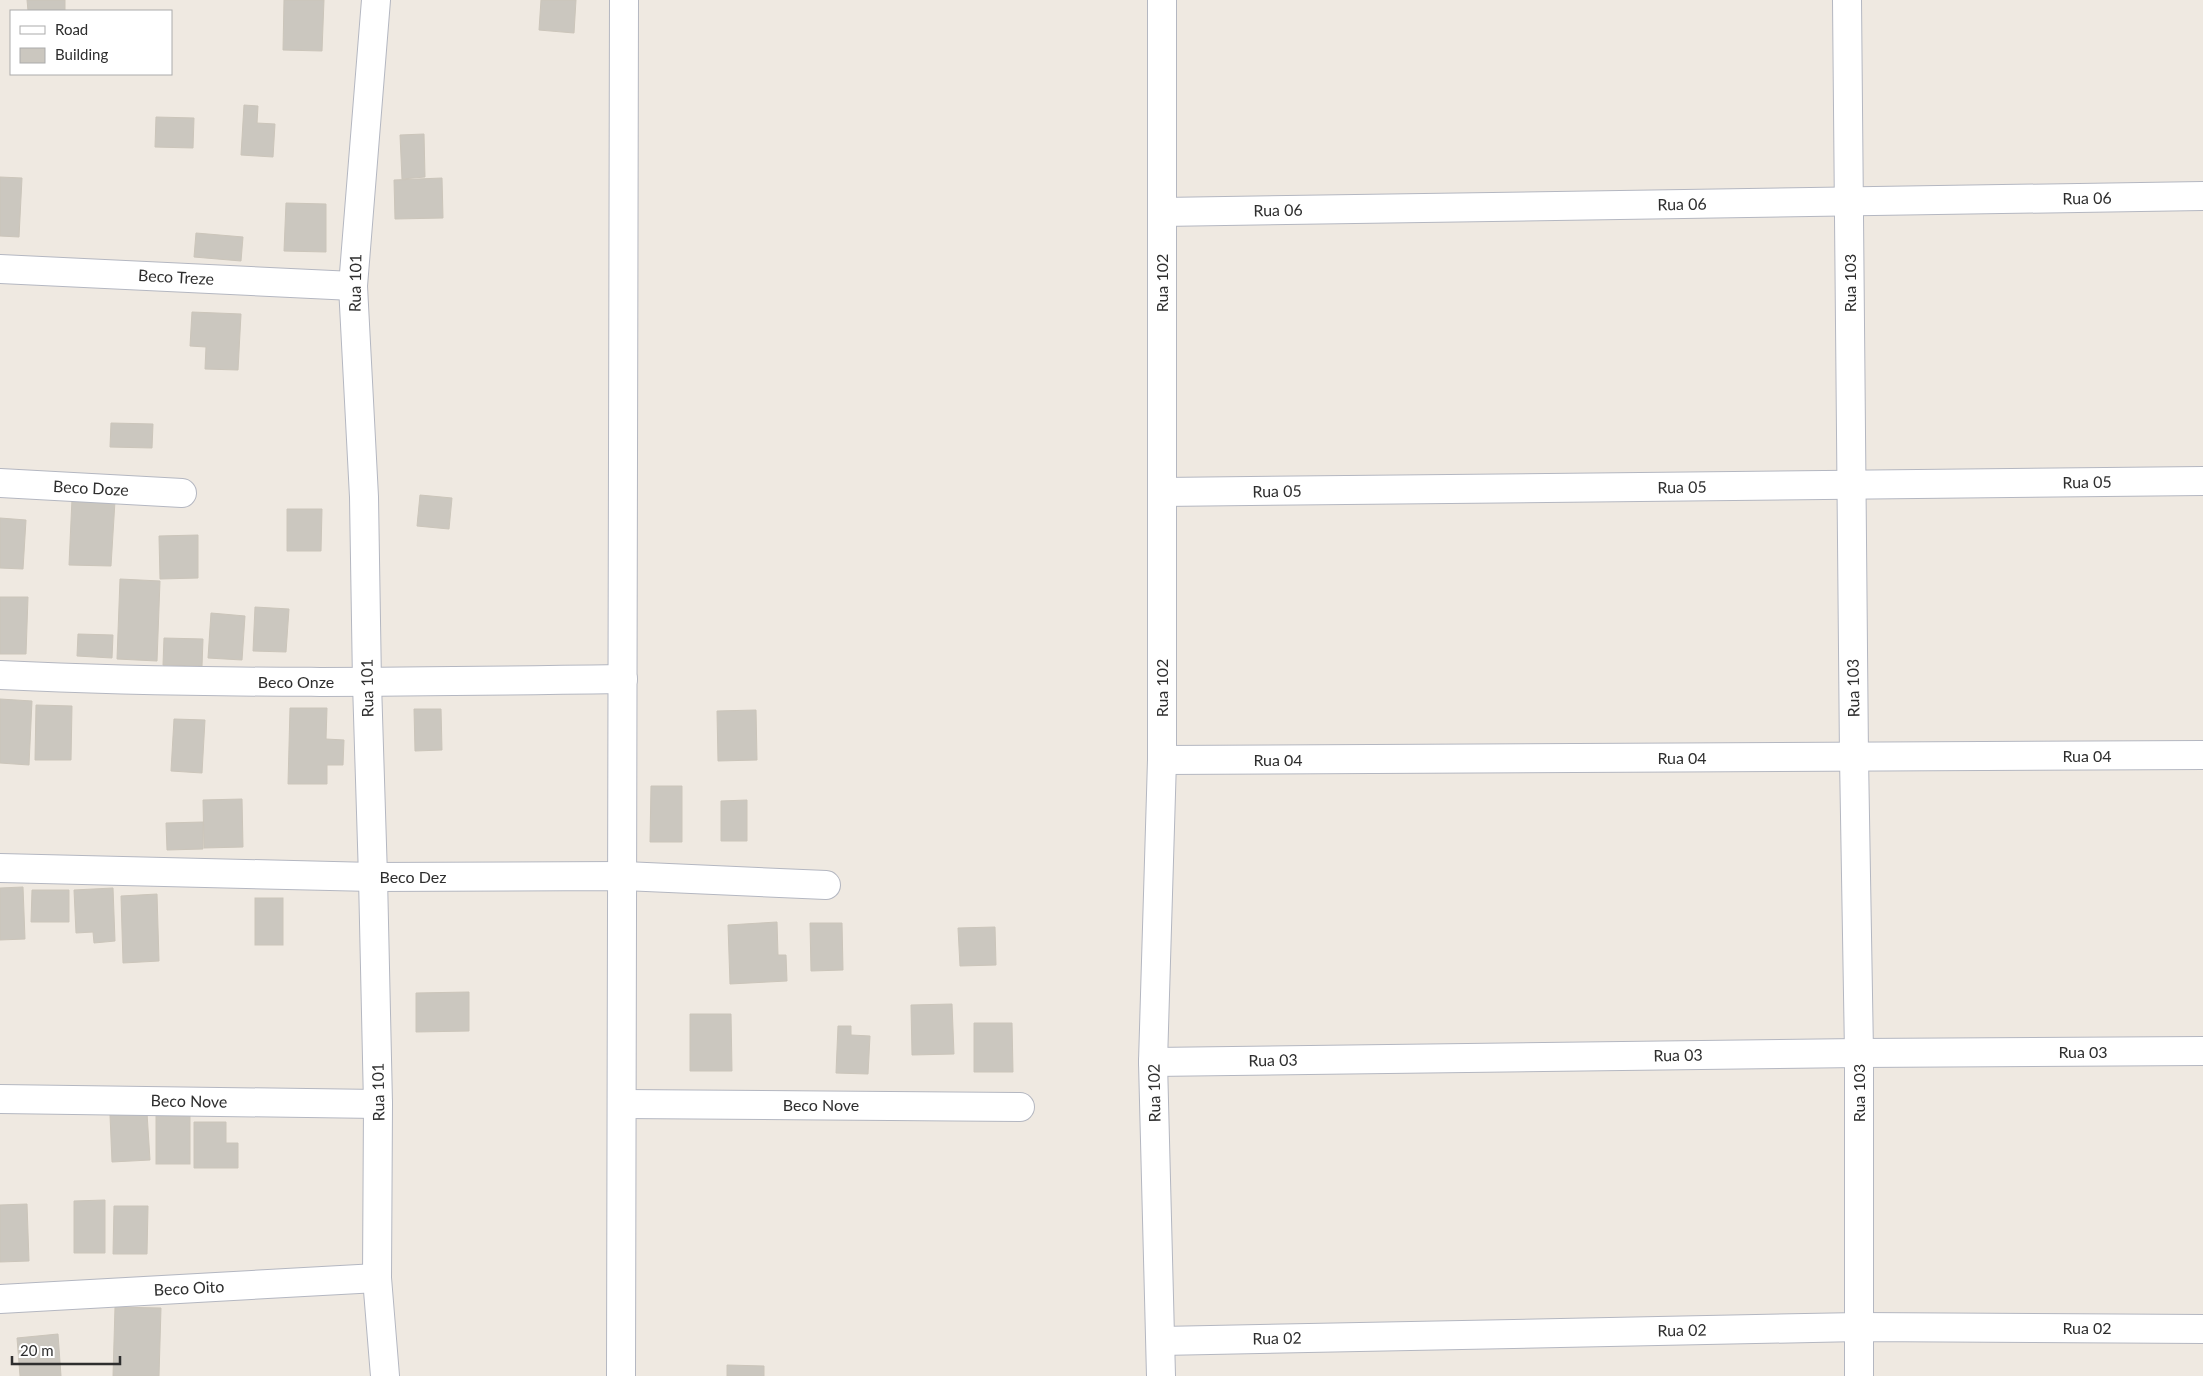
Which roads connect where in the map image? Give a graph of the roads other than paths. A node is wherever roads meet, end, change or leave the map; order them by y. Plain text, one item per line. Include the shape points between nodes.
1 (376, 0) edge
2 (624, 0) edge
3 (1162, 0) edge
4 (1847, 0) edge
5 (2203, 196) edge
6 (1849, 201) junction
7 (1162, 212) junction
8 (0, 269) edge
9 (353, 286) junction
10 (2203, 481) edge
11 (0, 482) edge
12 (1852, 485) junction
13 (1162, 492) junction
14 (182, 493) dead end
15 (0, 675) edge
16 (623, 679) junction
17 (366, 683) junction
18 (2203, 755) edge
19 (1854, 757) junction
20 (1162, 760) junction
21 (0, 868) edge
22 (624, 876) junction
23 (373, 877) junction
24 (826, 885) dead end
25 (2203, 1052) edge
26 (1859, 1053) junction
27 (1153, 1062) junction
28 (0, 1099) edge
29 (378, 1104) junction
30 (622, 1104) junction
31 (1020, 1107) dead end
32 (377, 1278) junction
33 (0, 1299) edge
34 (1859, 1326) junction
35 (2203, 1329) edge
36 (1161, 1340) junction
37 (386, 1376) edge
38 (621, 1376) edge
39 (1161, 1376) edge
40 (1859, 1376) edge

1 - 9 street, Rua 101
2 - 16 street
3 - 7 street, Rua 102
4 - 6 street, Rua 103
5 - 6 street, Rua 06
6 - 7 street, Rua 06
6 - 12 street, Rua 103
7 - 13 street, Rua 102
8 - 9 street, Beco Treze
9 - 17 street, Rua 101 via 364,497
10 - 12 street, Rua 05
11 - 14 street, Beco Doze
12 - 13 street, Rua 05
12 - 19 street, Rua 103
13 - 20 street, Rua 102
15 - 17 street, Beco Onze via 111,680
16 - 17 street, Beco Onze
16 - 22 street
17 - 23 street, Rua 101
18 - 19 street, Rua 04
19 - 20 street, Rua 04
19 - 26 street, Rua 103
20 - 27 street, Rua 102
21 - 23 street, Beco Dez
22 - 23 street, Beco Dez
22 - 24 street, Beco Dez
22 - 30 street
23 - 29 street, Rua 101
25 - 26 street, Rua 03
26 - 27 street, Rua 03
26 - 34 street, Rua 103
27 - 36 street, Rua 102
28 - 29 street, Beco Nove
29 - 32 street, Rua 101
30 - 31 street, Beco Nove
30 - 38 street
32 - 33 street, Beco Oito
32 - 37 street, Rua 101
34 - 35 street, Rua 02
34 - 36 street, Rua 02
34 - 40 street, Rua 103
36 - 39 street, Rua 102

